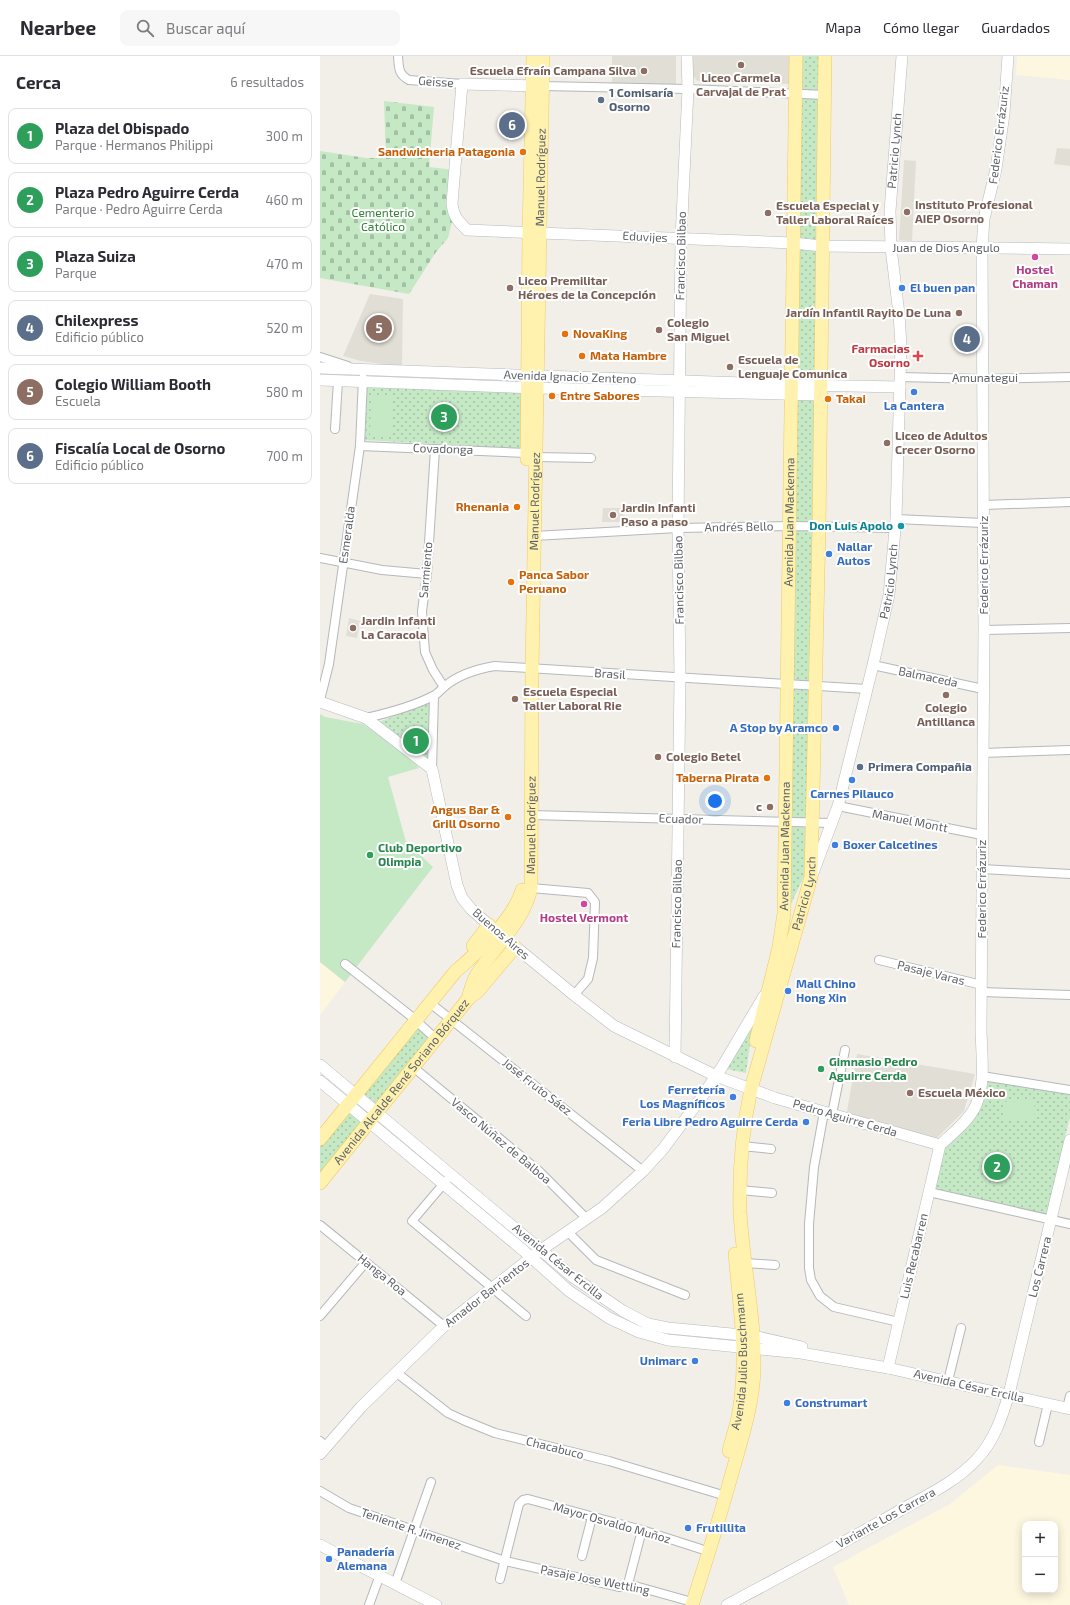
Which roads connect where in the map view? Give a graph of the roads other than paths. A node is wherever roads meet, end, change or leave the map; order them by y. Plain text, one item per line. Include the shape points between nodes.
1 (398, 56) edge
2 (533, 56) edge
3 (543, 56) edge
4 (687, 56) edge
5 (796, 56) edge
6 (825, 56) edge
7 (902, 56) edge
8 (1008, 56) edge
9 (462, 84) junction
10 (537, 86) junction
11 (688, 89) junction
12 (796, 94) junction
13 (824, 95) junction
14 (534, 232) junction
15 (681, 239) junction
16 (793, 243) junction
17 (822, 246) junction
18 (891, 248) junction
19 (982, 248) junction
20 (1070, 249) edge
21 (321, 363) edge
22 (363, 370) junction
23 (1070, 377) edge
24 (983, 379) junction
25 (320, 380) edge
26 (338, 381) junction
27 (363, 382) junction
28 (532, 382) junction
29 (900, 382) junction
30 (680, 386) junction
31 (791, 390) junction
32 (820, 390) junction
33 (335, 429) dead end
34 (360, 446) junction
35 (435, 449) junction
36 (531, 455) junction
37 (591, 458) dead end
38 (1070, 502) edge
39 (984, 505) junction
40 (983, 523) junction
41 (896, 524) junction
42 (789, 526) junction
43 (819, 526) junction
44 (678, 528) junction
45 (534, 536) junction
46 (320, 558) edge
47 (342, 562) junction
48 (427, 574) junction
49 (1070, 628) edge
50 (984, 630) junction
51 (873, 665) junction
52 (528, 669) junction
53 (680, 679) junction
54 (787, 685) junction
55 (815, 686) junction
56 (444, 687) junction
57 (867, 689) junction
58 (983, 689) junction
59 (434, 696) junction
60 (320, 701) edge
61 (366, 718) junction
62 (1070, 750) edge
63 (982, 753) junction
64 (432, 769) junction
65 (838, 806) junction
66 (532, 815) junction
67 (678, 819) junction
68 (785, 822) junction
69 (813, 823) junction
70 (831, 823) junction
71 (982, 835) junction
72 (982, 869) junction
73 (1070, 874) edge
74 (811, 877) junction
75 (531, 888) junction
76 (501, 935) junction
77 (879, 960) dead end
78 (345, 964) dead end
79 (769, 987) junction
80 (982, 989) junction
81 (1070, 994) edge
82 (574, 996) junction
83 (430, 1003) junction
84 (452, 1019) junction
85 (416, 1021) junction
86 (436, 1039) junction
87 (845, 1050) dead end
88 (675, 1057) junction
89 (320, 1064) edge
90 (413, 1067) junction
91 (716, 1076) junction
92 (982, 1076) junction
93 (320, 1080) edge
94 (747, 1089) junction
95 (1070, 1090) edge
96 (352, 1099) junction
97 (828, 1113) junction
98 (373, 1117) junction
99 (320, 1139) edge
100 (1070, 1140) edge
101 (940, 1145) junction
102 (742, 1146) junction
103 (771, 1149) dead end
104 (643, 1171) junction
105 (451, 1174) junction
106 (320, 1183) edge
107 (444, 1184) junction
108 (740, 1190) junction
109 (929, 1192) junction
110 (772, 1193) dead end
111 (587, 1219) junction
112 (1051, 1220) junction
113 (1070, 1224) edge
114 (320, 1225) edge
115 (568, 1232) junction
116 (542, 1250) junction
117 (532, 1258) junction
118 (366, 1262) junction
119 (745, 1263) junction
120 (775, 1265) dead end
121 (492, 1287) junction
122 (594, 1293) junction
123 (684, 1295) dead end
124 (587, 1304) junction
125 (320, 1316) edge
126 (526, 1316) dead end
127 (899, 1322) junction
128 (648, 1324) junction
129 (444, 1326) junction
130 (961, 1328) dead end
131 (696, 1331) junction
132 (639, 1332) junction
133 (689, 1342) junction
134 (748, 1342) junction
135 (888, 1368) junction
136 (396, 1373) junction
137 (948, 1381) junction
138 (1009, 1394) junction
139 (1070, 1396) edge
140 (1048, 1404) junction
141 (1069, 1409) edge
142 (1039, 1442) dead end
143 (322, 1447) edge
144 (431, 1482) dead end
145 (320, 1491) edge
146 (722, 1495) junction
147 (592, 1517) junction
148 (414, 1530) junction
149 (642, 1530) junction
150 (320, 1545) edge
151 (701, 1549) junction
152 (582, 1556) dead end
153 (504, 1561) junction
154 (380, 1576) junction
155 (500, 1579) dead end
156 (395, 1584) junction
157 (628, 1584) junction
158 (687, 1603) edge
159 (369, 1605) edge
160 (436, 1605) edge
161 (727, 1605) edge

1 - 9 street, Geisse via 400,71 403,77 409,80
2 - 10 main road, Manuel Rodríguez
3 - 10 main road, Manuel Rodríguez
4 - 11 street, Francisco Bilbao
5 - 12 main road, Avenida Juan Mackenna
6 - 13 main road
7 - 18 street, Patricio Lynch via 890,211
8 - 19 street, Federico Errázuriz via 1004,114 996,170 984,219
9 - 10 street, Geisse
9 - 14 street, Eduvijes via 452,203 457,220 467,230
10 - 11 street
10 - 14 main road, Manuel Rodríguez
11 - 12 street
11 - 15 street, Francisco Bilbao
12 - 13 street
12 - 16 main road, Avenida Juan Mackenna
13 - 17 main road
14 - 15 street, Eduvijes
14 - 28 main road, Manuel Rodríguez
15 - 16 street, Eduvijes
15 - 30 street, Francisco Bilbao
16 - 17 street, Eduvijes
16 - 31 main road, Avenida Juan Mackenna
17 - 18 street, Juan de Dios Angulo
17 - 32 main road
18 - 19 street, Juan de Dios Angulo
18 - 29 street, Patricio Lynch via 899,314
19 - 20 street, Juan de Dios Angulo
19 - 24 street, Federico Errázuriz
21 - 22 street, Avenida Ignacio Zenteno
22 - 27 street, Esmeralda
22 - 28 street, Avenida Ignacio Zenteno
23 - 24 street, Amunategui
24 - 29 street, Amunategui
24 - 39 street, Federico Errázuriz
25 - 26 street, Avenida Ignacio Zenteno
26 - 27 street, Avenida Ignacio Zenteno
26 - 33 street
27 - 28 street, Avenida Ignacio Zenteno
27 - 34 street, Esmeralda
28 - 30 street, Avenida Ignacio Zenteno
28 - 36 main road, Manuel Rodríguez
29 - 32 street, Amunategui
29 - 41 street, Patricio Lynch
30 - 31 street, Avenida Ignacio Zenteno
30 - 44 street, Francisco Bilbao
31 - 32 street, Avenida Ignacio Zenteno
31 - 42 main road, Avenida Juan Mackenna
32 - 43 main road
34 - 35 street, Covadonga
34 - 47 street, Esmeralda
35 - 36 street, Covadonga
35 - 48 street, Sarmiento
36 - 37 street, Covadonga
36 - 45 main road, Manuel Rodríguez
36 - 52 main road, Manuel Rodríguez
38 - 39 street
39 - 40 street, Federico Errázuriz
40 - 41 street, Andrés Bello
40 - 50 street, Federico Errázuriz
41 - 43 street, Andrés Bello
41 - 51 street, Patricio Lynch via 889,595
42 - 43 street, Andrés Bello
42 - 44 street, Andrés Bello
42 - 54 main road, Avenida Juan Mackenna
43 - 55 main road
44 - 45 street, Andrés Bello
44 - 53 street, Francisco Bilbao
45 - 52 main road, Manuel Rodríguez
46 - 47 street
47 - 48 street via 382,570
47 - 60 street, Esmeralda via 329,664
48 - 56 street, Sarmiento via 422,611 425,652
49 - 50 street
50 - 58 street, Federico Errázuriz
51 - 57 street, Patricio Lynch
51 - 58 street, Balmaceda
52 - 53 street, Brasil
52 - 56 street, Brasil via 496,666 481,668 466,673
52 - 66 main road, Manuel Rodríguez
52 - 76 main road, Manuel Rodríguez via 524,880 518,903
53 - 54 street, Brasil
53 - 67 street, Francisco Bilbao
54 - 55 street, Brasil
54 - 68 main road, Avenida Juan Mackenna
55 - 57 street, Brasil
55 - 69 main road
56 - 59 street, Brasil
57 - 65 street, Patricio Lynch
58 - 63 street, Federico Errázuriz
59 - 61 street, Brasil via 392,712
59 - 64 street, Buenos Aires
60 - 61 street
61 - 64 street
62 - 63 street
63 - 71 street, Federico Errázuriz
64 - 76 street, Buenos Aires via 462,898
65 - 70 street, Patricio Lynch
65 - 71 street, Manuel Montt
66 - 67 street, Ecuador
66 - 75 main road, Manuel Rodríguez
67 - 68 street, Ecuador
67 - 88 street, Francisco Bilbao
68 - 69 street, Ecuador
68 - 79 main road, Avenida Juan Mackenna via 784,913
69 - 70 street, Ecuador
69 - 74 main road
70 - 74 street, Patricio Lynch
71 - 72 street, Federico Errázuriz
72 - 73 street
72 - 80 street, Federico Errázuriz
74 - 94 main road, Patricio Lynch
75 - 76 main road, Manuel Rodríguez via 526,905
75 - 82 street via 588,893 594,902 593,958 588,980
76 - 82 street, Buenos Aires
76 - 83 main road, Avenida Alcalde René Soriano Bórquez via 455,972
76 - 84 main road, Avenida Alcalde René Soriano Bórquez via 478,992 468,999
77 - 80 street, Pasaje Varas
78 - 85 street
79 - 91 street, Avenida Juan Mackenna
79 - 94 main road, Avenida Juan Mackenna
80 - 81 street, Pasaje Varas
80 - 92 street, Federico Errázuriz
82 - 88 street, Buenos Aires via 614,1026
83 - 84 street, José Fruto Sáez
83 - 85 main road, Avenida Alcalde René Soriano Bórquez
84 - 86 main road, Avenida Alcalde René Soriano Bórquez
84 - 104 street, José Fruto Sáez
85 - 86 street
85 - 96 main road, Avenida Alcalde René Soriano Bórquez
86 - 90 main road, Avenida Alcalde René Soriano Bórquez
87 - 97 street
88 - 91 street, Buenos Aires
89 - 96 street, Avenida César Ercilla
90 - 98 main road, Avenida Alcalde René Soriano Bórquez
90 - 111 street, Vasco Núñez de Balboa via 539,1171
91 - 94 street, Buenos Aires via 724,1083
91 - 104 street, Amador Barrientos via 672,1137
92 - 95 street
92 - 101 street, Federico Errázuriz via 974,1109 963,1124
93 - 96 street, Avenida César Ercilla
94 - 97 street, Pedro Aguirre Cerda
94 - 102 main road, Avenida Julio Buschmann
94 - 134 main road, Avenida Julio Buschmann via 736,1142 733,1210
96 - 98 street, Avenida César Ercilla
96 - 99 main road, Avenida Alcalde René Soriano Bórquez
97 - 101 street, Pedro Aguirre Cerda
97 - 127 street via 814,1167 809,1224 811,1280 820,1296 834,1307
98 - 105 street, Avenida César Ercilla
98 - 106 main road, Avenida Alcalde René Soriano Bórquez
98 - 107 street, Avenida César Ercilla
100 - 112 street, Los Carrera
101 - 109 street, Luis Recabarren
102 - 103 street
102 - 108 main road, Avenida Julio Buschmann
104 - 111 street, Amador Barrientos
105 - 107 street
105 - 116 street, Avenida César Ercilla
107 - 117 street, Avenida César Ercilla
107 - 121 street via 412,1221
108 - 110 street
108 - 119 main road, Avenida Julio Buschmann
109 - 112 street
109 - 127 street, Luis Recabarren
111 - 115 street, Amador Barrientos
112 - 113 street
112 - 138 street, Los Carrera
114 - 118 street, Hanga Roa
115 - 116 street, Amador Barrientos
115 - 123 street via 596,1260
116 - 117 street, Amador Barrientos
116 - 122 street, Avenida César Ercilla
117 - 121 street, Amador Barrientos
117 - 124 street, Avenida César Ercilla
118 - 125 street
118 - 129 street, Hanga Roa
119 - 120 street
119 - 134 main road, Avenida Julio Buschmann
121 - 126 street
121 - 129 street, Amador Barrientos
122 - 124 street via 595,1299
122 - 128 street, Avenida César Ercilla
124 - 132 street, Avenida César Ercilla
127 - 135 street, Luis Recabarren
128 - 131 street, Avenida César Ercilla
128 - 132 street
129 - 136 street, Amador Barrientos
130 - 137 street
131 - 133 street
131 - 134 street, Avenida César Ercilla
132 - 133 street, Avenida César Ercilla via 668,1340
133 - 134 street, Avenida César Ercilla
134 - 135 street, Avenida César Ercilla
134 - 146 main road, Avenida Julio Buschmann via 753,1384 750,1407
135 - 137 street, Avenida César Ercilla
136 - 143 street, Amador Barrientos
136 - 146 street, Chacabuco via 448,1413 495,1433 608,1461
137 - 138 street, Avenida César Ercilla
138 - 140 street, Avenida César Ercilla
138 - 161 street, Variante Los Carrera via 1000,1422 986,1447 971,1465 939,1489
139 - 141 street
140 - 141 street, Avenida César Ercilla
140 - 142 street
144 - 148 street
145 - 148 street, Teniente R. Jimenez via 349,1508
146 - 151 main road, Avenida Julio Buschmann
146 - 158 main road, Avenida Julio Buschmann
147 - 149 street, Mayor Osvaldo Muñoz
147 - 152 street
147 - 153 street, Mayor Osvaldo Muñoz via 528,1499 523,1500 519,1504
148 - 153 street, Teniente R. Jimenez
148 - 156 street
149 - 151 street, Mayor Osvaldo Muñoz
149 - 157 street
150 - 154 street
151 - 158 main road, Avenida Julio Buschmann
153 - 155 street
153 - 157 street, Pasaje Jose Wettling via 620,1587
154 - 156 street
154 - 159 street
156 - 160 street
157 - 158 street, Pasaje Jose Wettling

